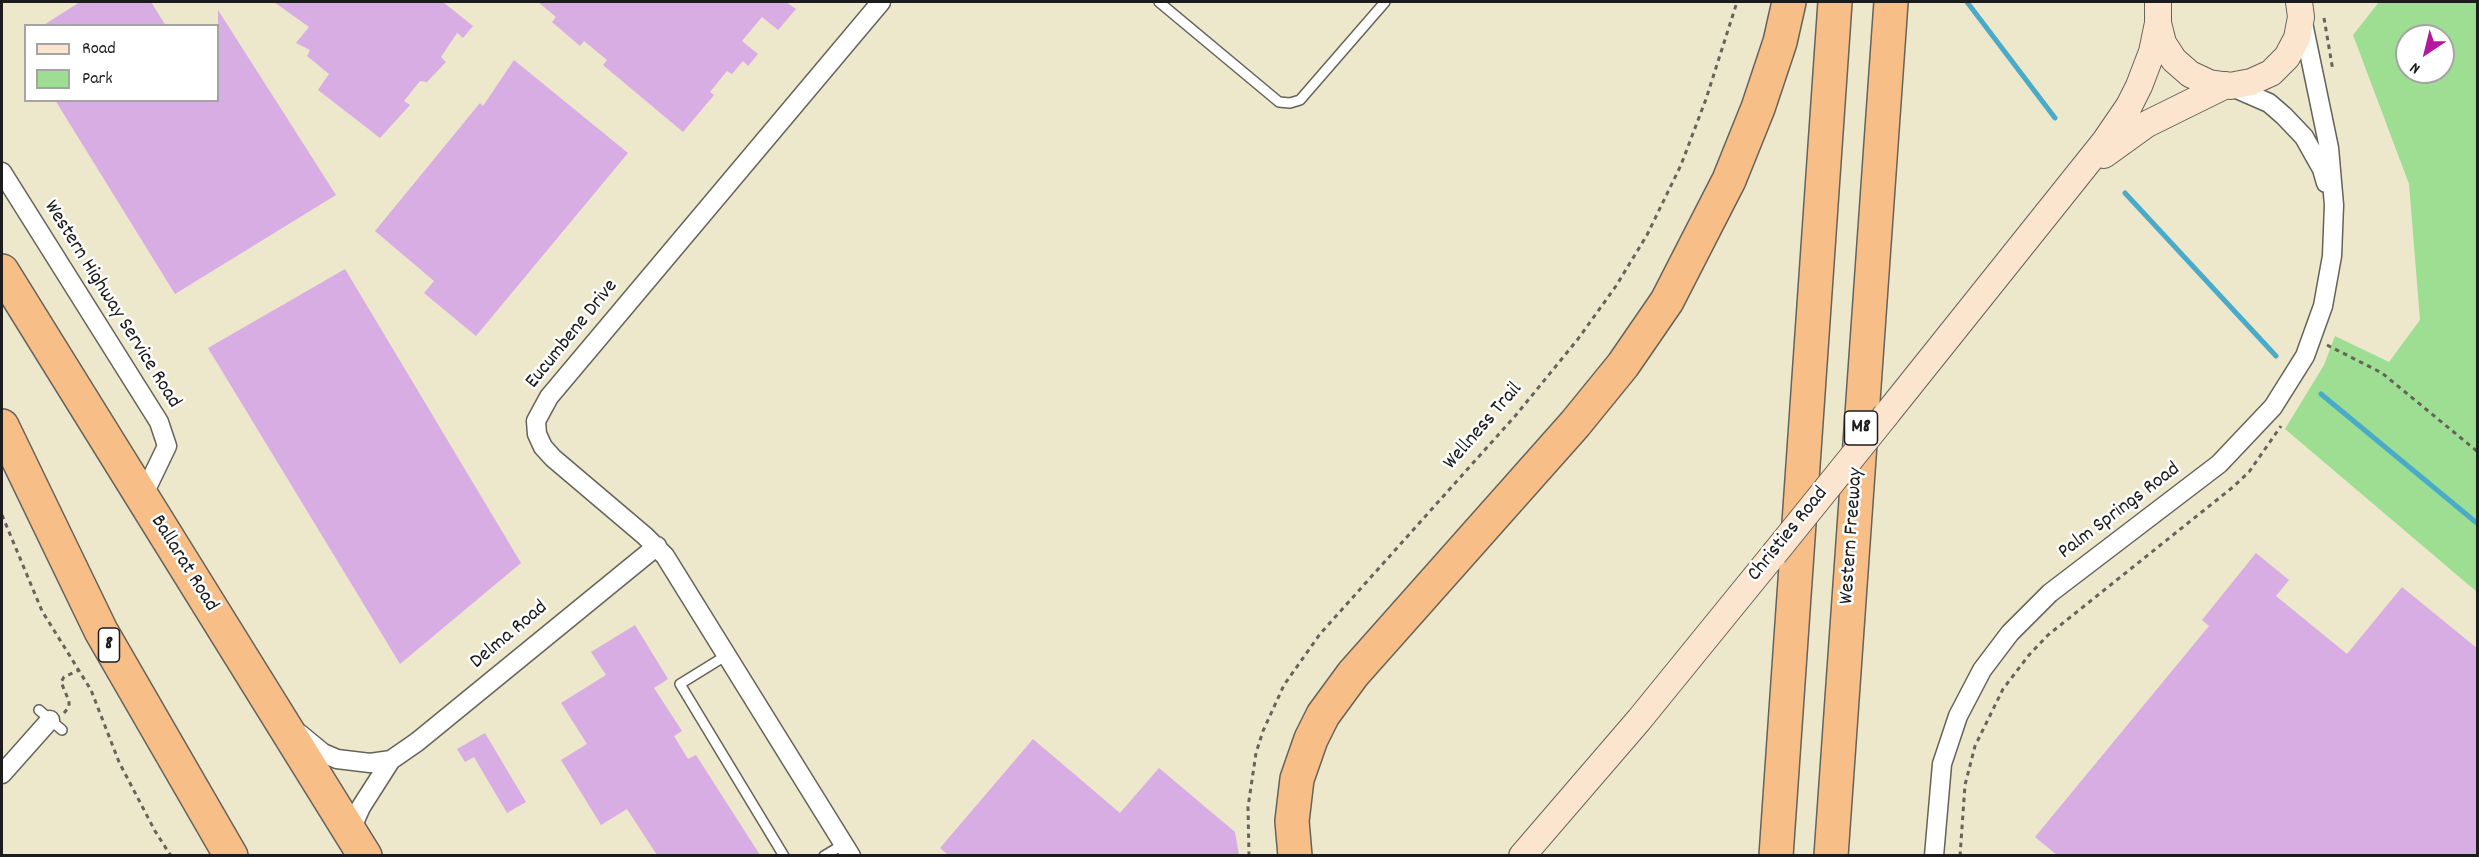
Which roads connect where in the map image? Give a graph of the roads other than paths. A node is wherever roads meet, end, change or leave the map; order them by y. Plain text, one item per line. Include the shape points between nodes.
1 (881, 2) edge
2 (1159, 2) edge
3 (1370, 2) edge
4 (1789, 2) edge
5 (1835, 2) edge
6 (1891, 2) edge
7 (1382, 5) edge
8 (2300, 7) edge
9 (2158, 12) edge
10 (2228, 86) junction
11 (2, 172) edge
12 (2074, 181) junction
13 (2334, 205) junction
14 (2, 272) edge
15 (2, 426) edge
16 (142, 498) junction
17 (657, 546) junction
18 (727, 655) junction
19 (268, 699) junction
20 (50, 720) road end
21 (1639, 720) junction
22 (392, 760) junction
23 (2, 774) edge
24 (357, 844) edge
25 (847, 850) edge
26 (231, 855) edge
27 (784, 855) edge
28 (824, 855) edge
29 (1295, 855) edge
30 (1522, 855) edge
31 (1543, 855) edge
32 (1776, 855) edge
33 (1831, 855) edge
34 (1934, 855) edge

1 - 17 street, Eucumbene Drive via 549,397 536,421 540,441 553,458
2 - 7 lane via 1279,102 1290,103 1300,100
3 - 7 lane
4 - 29 highway via 1758,108 1719,201 1667,301 1623,365 1575,424 1353,674 1323,715 1297,779 1292,821
5 - 32 highway
6 - 33 highway, Western Freeway / M8
8 - 10 main road, Christies Road via 2297,38 2287,57 2271,73
8 - 13 street, Palm Springs Road via 2329,148
9 - 10 main road via 2163,43 2174,60 2190,74
9 - 12 main road, Christies Road via 2148,62 2128,106
10 - 12 main road, Christies Road via 2147,124
10 - 13 street, Palm Springs Road via 2269,103 2304,137 2322,169
11 - 16 street, Western Highway Service Road via 159,422 167,446
12 - 21 main road, Christies Road, bridge
13 - 34 street, Palm Springs Road via 2332,256 2323,306 2305,356 2273,407 2219,464 2050,593 2010,633 1982,670 1958,716 1942,764
14 - 16 highway, Ballarat Road
15 - 26 highway, 8 via 101,631
16 - 19 highway, Ballarat Road
17 - 18 street, Eucumbene Drive
17 - 22 street, Delma Road
18 - 25 street, Eucumbene Drive
18 - 27 lane via 680,684
19 - 22 street via 323,753 353,762
19 - 24 highway, Ballarat Road
20 - 23 street
21 - 30 main road, Christies Road
21 - 31 main road, Christies Road
22 - 24 street, Delma Road via 361,807
25 - 28 lane

